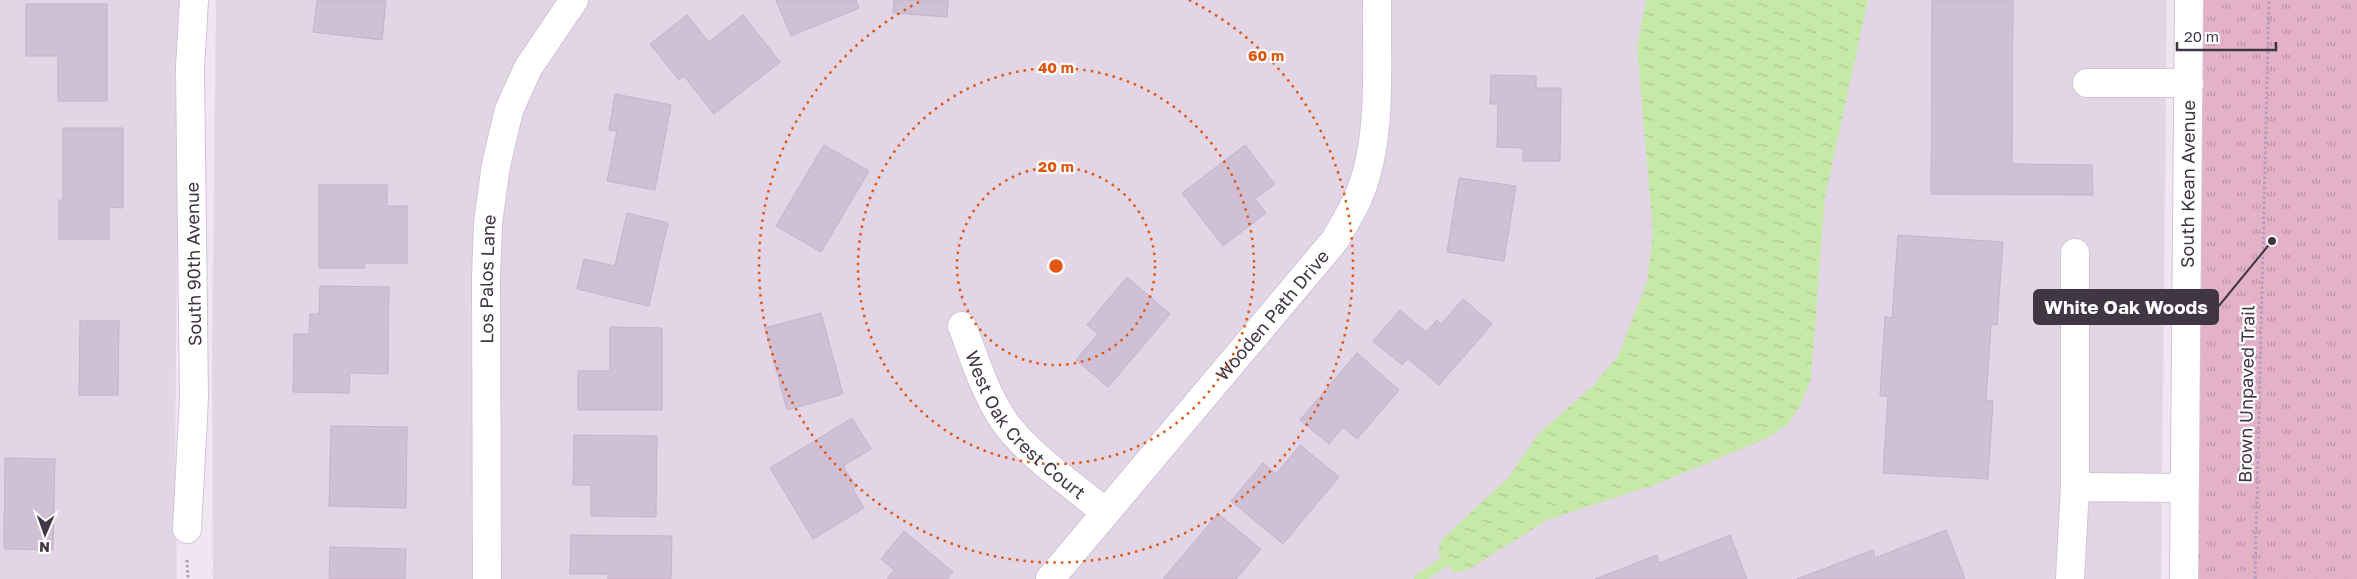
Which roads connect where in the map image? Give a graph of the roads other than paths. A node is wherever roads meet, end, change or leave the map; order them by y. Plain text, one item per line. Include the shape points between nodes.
1 (194, 0) edge
2 (574, 0) edge
3 (1377, 0) edge
4 (2189, 0) edge
5 (2087, 83) dead end
6 (2189, 83) junction
7 (2075, 253) dead end
8 (962, 326) dead end
9 (2074, 487) junction
10 (2184, 488) junction
11 (1105, 512) junction
12 (187, 529) dead end
13 (486, 579) edge
14 (1050, 579) edge
15 (2070, 579) edge
16 (2184, 579) edge

1 - 12 street, South 90th Avenue via 190,68 194,398
2 - 13 street, Los Palos Lane via 528,68 509,110 496,165 488,224 486,277
3 - 11 street, Wooden Path Drive via 1376,110 1370,156 1360,193 1334,240
4 - 6 street, South Kean Avenue
5 - 6 street
6 - 10 street, South Kean Avenue
7 - 9 street
8 - 11 street, West Oak Crest Court via 987,391 1003,419 1024,444
9 - 10 street
9 - 15 street
10 - 16 street, South Kean Avenue
11 - 14 street, Wooden Path Drive

